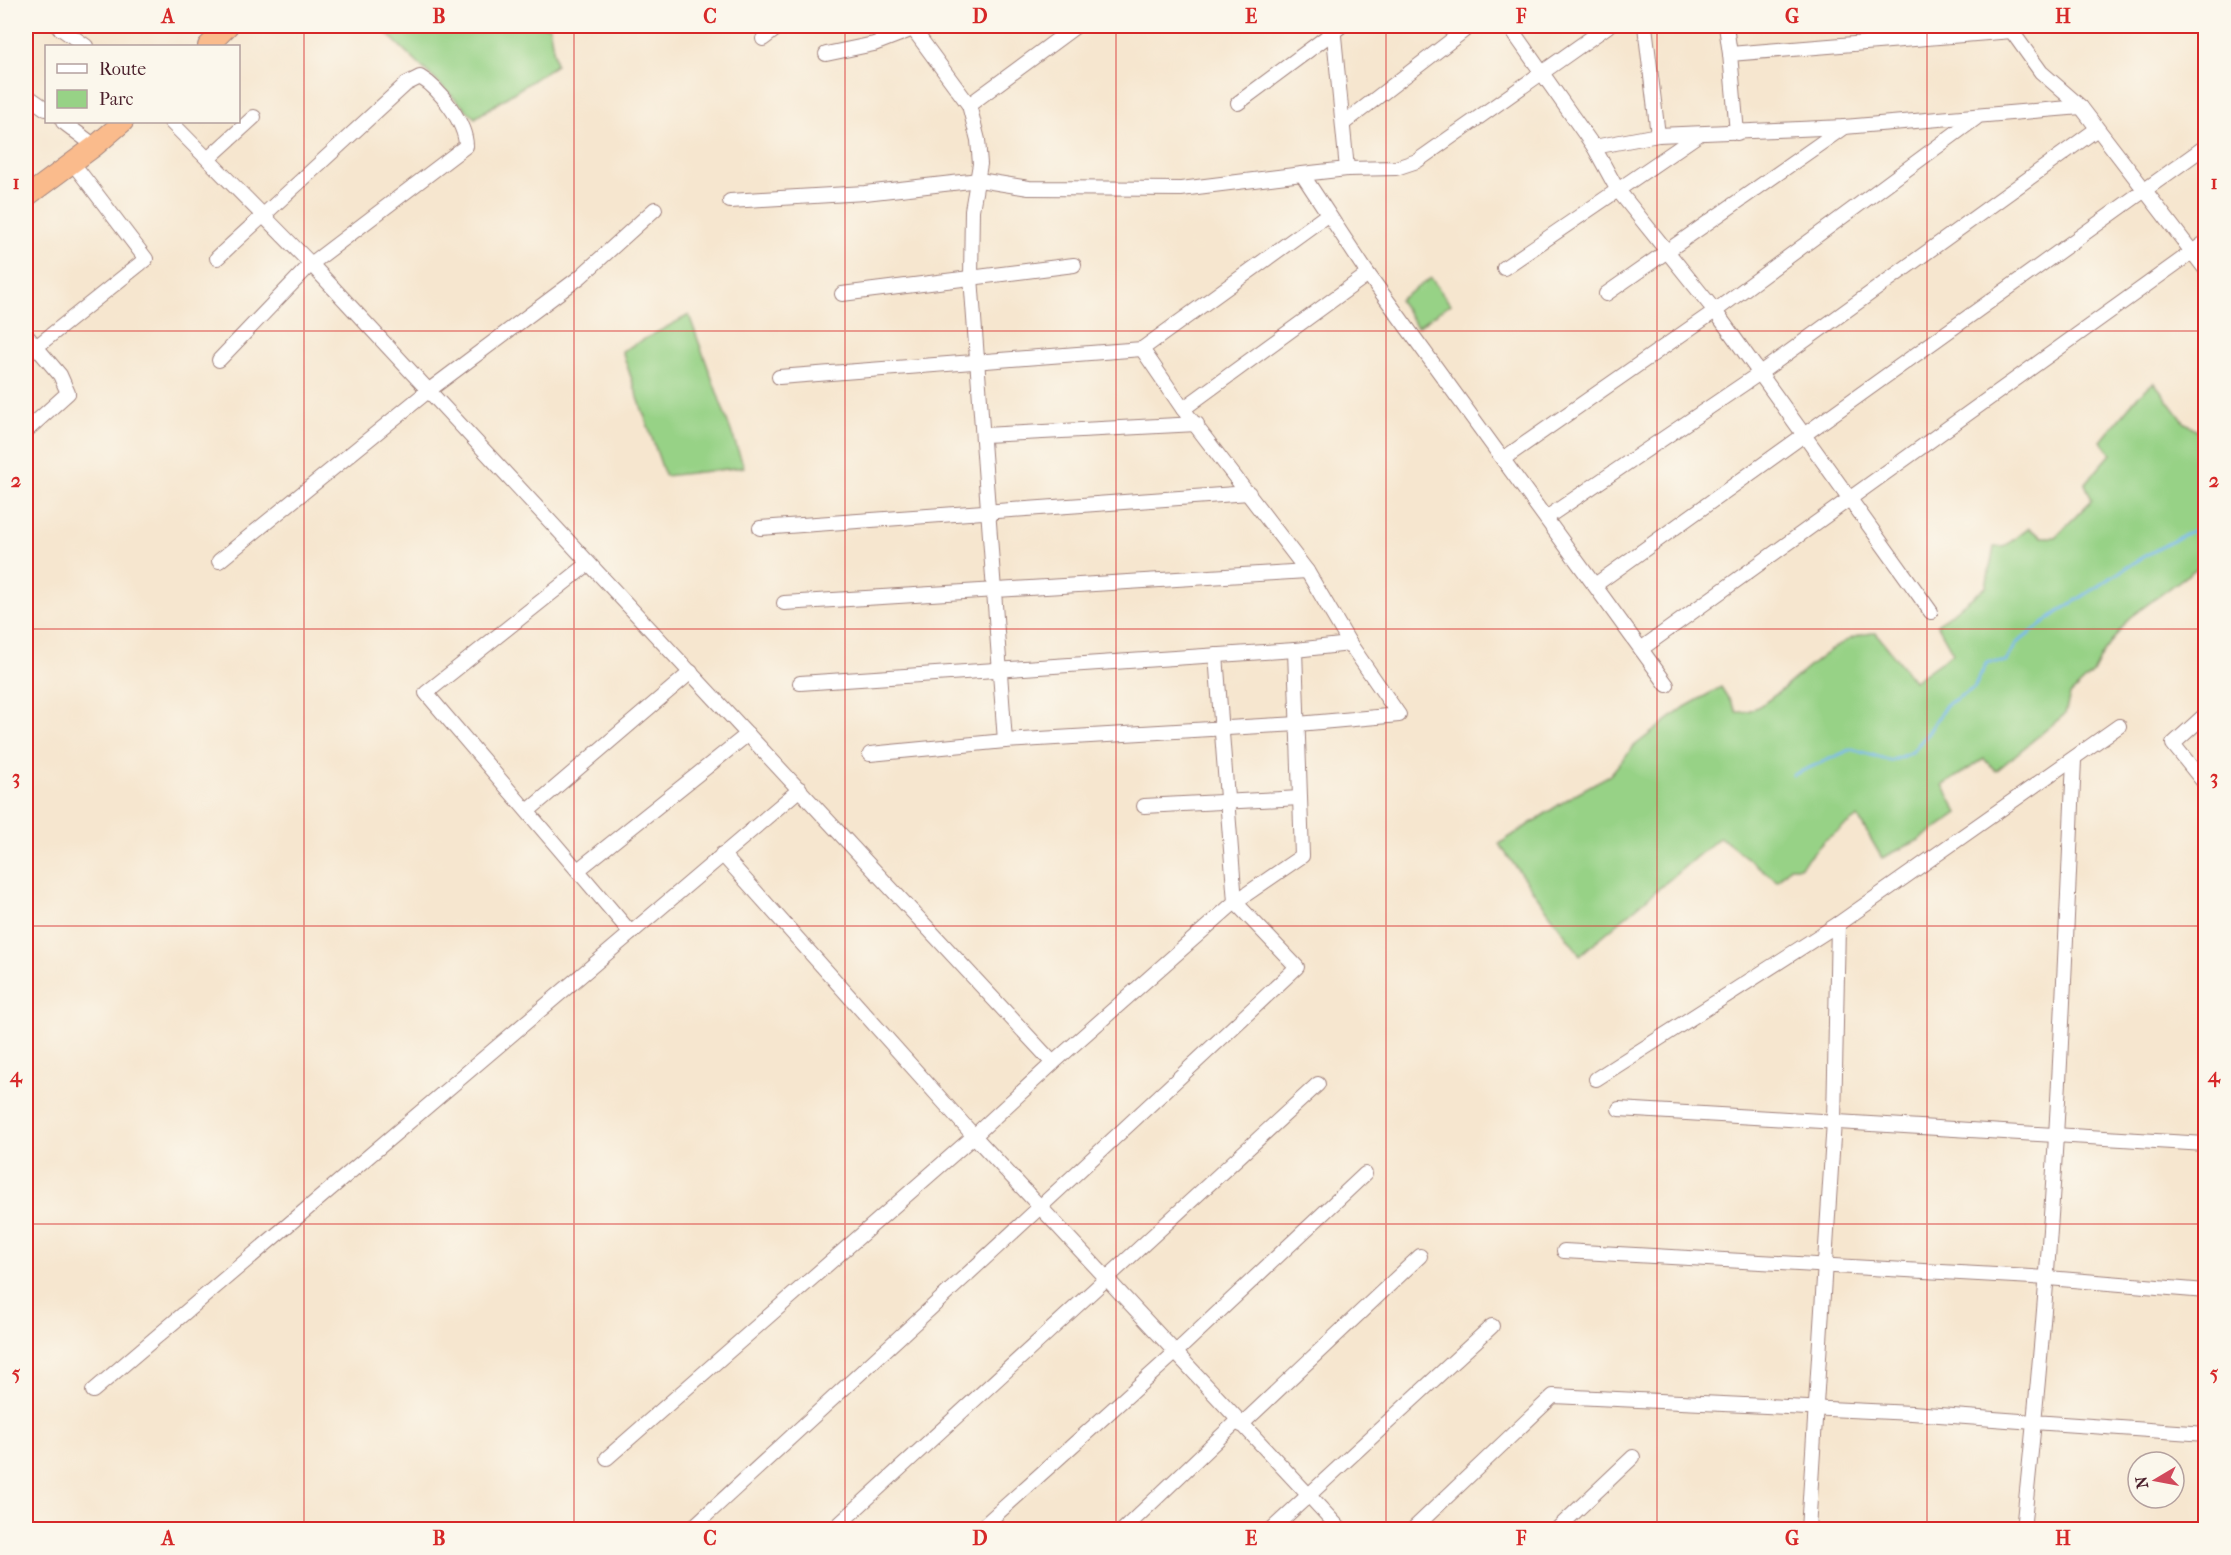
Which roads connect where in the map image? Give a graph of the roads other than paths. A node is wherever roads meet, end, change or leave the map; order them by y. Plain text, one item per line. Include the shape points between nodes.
1 (61, 26) edge
2 (228, 26) edge
3 (780, 26) edge
4 (1076, 26) edge
5 (1470, 26) edge
6 (1509, 26) edge
7 (1608, 26) edge
8 (1645, 26) edge
9 (1726, 26) edge
10 (916, 27) edge
11 (1337, 28) edge
12 (2010, 28) edge
13 (763, 39) dead end
14 (85, 45) edge
15 (209, 45) edge
16 (826, 54) dead end
17 (1730, 54) junction
18 (1544, 72) junction
19 (26, 95) edge
20 (1238, 103) dead end
21 (969, 105) junction
22 (2081, 107) junction
23 (45, 108) edge
24 (254, 117) dead end
25 (1976, 118) junction
26 (64, 123) edge
27 (122, 123) edge
28 (172, 123) edge
29 (1344, 123) junction
30 (1844, 127) junction
31 (2097, 129) junction
32 (1737, 133) junction
33 (1658, 135) junction
34 (1698, 135) junction
35 (95, 146) junction
36 (2205, 146) edge
37 (1594, 147) junction
38 (208, 158) junction
39 (72, 162) junction
40 (1347, 169) junction
41 (1302, 174) junction
42 (979, 180) junction
43 (1617, 189) junction
44 (2144, 190) junction
45 (26, 197) edge
46 (730, 201) dead end
47 (655, 209) dead end
48 (1327, 215) junction
49 (262, 216) junction
50 (2205, 242) edge
51 (2192, 252) junction
52 (1667, 253) junction
53 (217, 258) dead end
54 (311, 264) junction
55 (1074, 265) dead end
56 (1504, 268) dead end
57 (2205, 270) edge
58 (1368, 274) junction
59 (971, 277) junction
60 (842, 294) dead end
61 (1606, 294) dead end
62 (1715, 311) junction
63 (28, 339) edge
64 (1142, 349) junction
65 (219, 360) dead end
66 (978, 362) junction
67 (1760, 373) junction
68 (779, 377) dead end
69 (428, 392) junction
70 (1183, 409) junction
71 (1197, 424) junction
72 (26, 431) edge
73 (984, 435) junction
74 (1805, 436) junction
75 (1503, 459) junction
76 (1249, 493) junction
77 (1850, 500) junction
78 (990, 512) junction
79 (1546, 518) junction
80 (760, 528) dead end
81 (219, 561) dead end
82 (588, 564) junction
83 (1306, 571) junction
84 (1595, 585) junction
85 (992, 591) junction
86 (784, 603) dead end
87 (1930, 612) dead end
88 (1350, 644) junction
89 (1641, 649) junction
90 (1294, 650) junction
91 (1216, 656) junction
92 (1000, 668) junction
93 (691, 672) junction
94 (800, 683) dead end
95 (1667, 685) dead end
96 (2205, 714) edge
97 (1298, 724) junction
98 (2119, 726) dead end
99 (1220, 728) junction
100 (748, 734) junction
101 (1005, 741) junction
102 (870, 754) dead end
103 (2074, 760) junction
104 (2205, 785) edge
105 (801, 789) junction
106 (1300, 798) junction
107 (1225, 802) junction
108 (1144, 806) dead end
109 (528, 811) junction
110 (722, 854) junction
111 (578, 870) junction
112 (1235, 902) junction
113 (1838, 924) junction
114 (631, 933) junction
115 (1053, 1063) junction
116 (1596, 1079) dead end
117 (1318, 1084) dead end
118 (1619, 1109) dead end
119 (1834, 1121) junction
120 (2058, 1134) junction
121 (974, 1136) junction
122 (2205, 1144) edge
123 (1365, 1174) dead end
124 (1040, 1209) junction
125 (1564, 1251) dead end
126 (1420, 1256) dead end
127 (1826, 1267) junction
128 (1105, 1278) junction
129 (2048, 1278) junction
130 (2205, 1291) edge
131 (1492, 1326) dead end
132 (1176, 1352) junction
133 (93, 1391) dead end
134 (1815, 1408) junction
135 (1240, 1422) junction
136 (2034, 1422) junction
137 (2205, 1434) edge
138 (1633, 1457) dead end
139 (608, 1458) dead end
140 (1309, 1496) junction
141 (690, 1530) edge
142 (833, 1530) edge
143 (979, 1530) edge
144 (1124, 1530) edge
145 (1271, 1530) edge
146 (1341, 1530) edge
147 (1412, 1530) edge
148 (1556, 1530) edge
149 (1808, 1530) edge
150 (2023, 1530) edge

1 - 14 street
2 - 15 highway
3 - 13 street
4 - 21 street
5 - 29 street
6 - 18 street
7 - 18 street
8 - 33 street
9 - 17 street
10 - 16 street via 874,44
10 - 21 street
11 - 20 street
11 - 29 street
12 - 17 street
12 - 22 street via 2041,72
17 - 32 street
18 - 37 street
18 - 40 street via 1417,161 1396,168
19 - 23 street
21 - 42 street via 978,140
22 - 25 street
22 - 31 street
24 - 38 street
25 - 30 street
25 - 62 street
26 - 35 street
27 - 35 highway
28 - 38 street
29 - 40 street
30 - 32 street
30 - 52 street
31 - 44 street
31 - 67 street
32 - 34 street
33 - 34 street
33 - 37 street
34 - 43 street
35 - 39 highway
36 - 44 street
37 - 43 street
38 - 49 street
39 - 45 highway
39 - 63 street via 146,259
40 - 41 street
41 - 42 street via 1181,189 1029,188
41 - 48 street
42 - 46 street via 865,193
42 - 59 street via 972,210
43 - 52 street
43 - 56 street
44 - 51 street
44 - 74 street
47 - 69 street via 579,278
48 - 58 street
48 - 64 street
49 - 53 street
49 - 54 street
49 - 54 street via 406,84 420,77 440,92 466,136 466,146
50 - 51 street
51 - 57 street
51 - 77 street
52 - 61 street
52 - 62 street
54 - 65 street
54 - 69 street
55 - 59 street
58 - 70 street
58 - 75 street
59 - 60 street
59 - 66 street
62 - 67 street
62 - 75 street
63 - 72 street via 60,375 68,393
64 - 66 street
64 - 70 street
66 - 68 street
66 - 73 street
67 - 74 street
67 - 79 street
69 - 81 street
69 - 82 street
70 - 71 street
71 - 73 street
71 - 76 street
73 - 78 street
74 - 77 street
74 - 84 street
75 - 79 street
76 - 78 street
76 - 83 street
77 - 87 street
77 - 89 street
78 - 80 street
78 - 85 street
79 - 84 street
82 - 93 street
82 - 109 street via 426,693
83 - 85 street
83 - 88 street
84 - 89 street
85 - 86 street
85 - 92 street
88 - 90 street
88 - 97 street via 1399,715
89 - 95 street
90 - 91 street
90 - 97 street
91 - 92 street
91 - 99 street
92 - 94 street
92 - 101 street
93 - 100 street
93 - 109 street
96 - 104 street via 2173,744
97 - 99 street
97 - 106 street
98 - 103 street
99 - 101 street
99 - 107 street
100 - 105 street
100 - 111 street
101 - 102 street
103 - 113 street
103 - 120 street
105 - 110 street
105 - 115 street
106 - 107 street
106 - 112 street via 1302,856
107 - 108 street
107 - 112 street
109 - 111 street
110 - 114 street
110 - 121 street
111 - 114 street
112 - 115 street
112 - 124 street via 1297,967
113 - 116 street
113 - 119 street
114 - 133 street
115 - 121 street
117 - 128 street
118 - 119 street
119 - 120 street
119 - 127 street
120 - 122 street
120 - 129 street
121 - 124 street
121 - 139 street
123 - 132 street
124 - 128 street
124 - 141 street
125 - 127 street
126 - 135 street
127 - 129 street
127 - 134 street
128 - 132 street
128 - 142 street
129 - 130 street
129 - 136 street
131 - 140 street
132 - 135 street
132 - 143 street
134 - 136 street
134 - 147 street via 1553,1396
134 - 149 street
135 - 140 street
135 - 144 street
136 - 137 street
136 - 150 street
138 - 148 street
140 - 145 street
140 - 146 street

